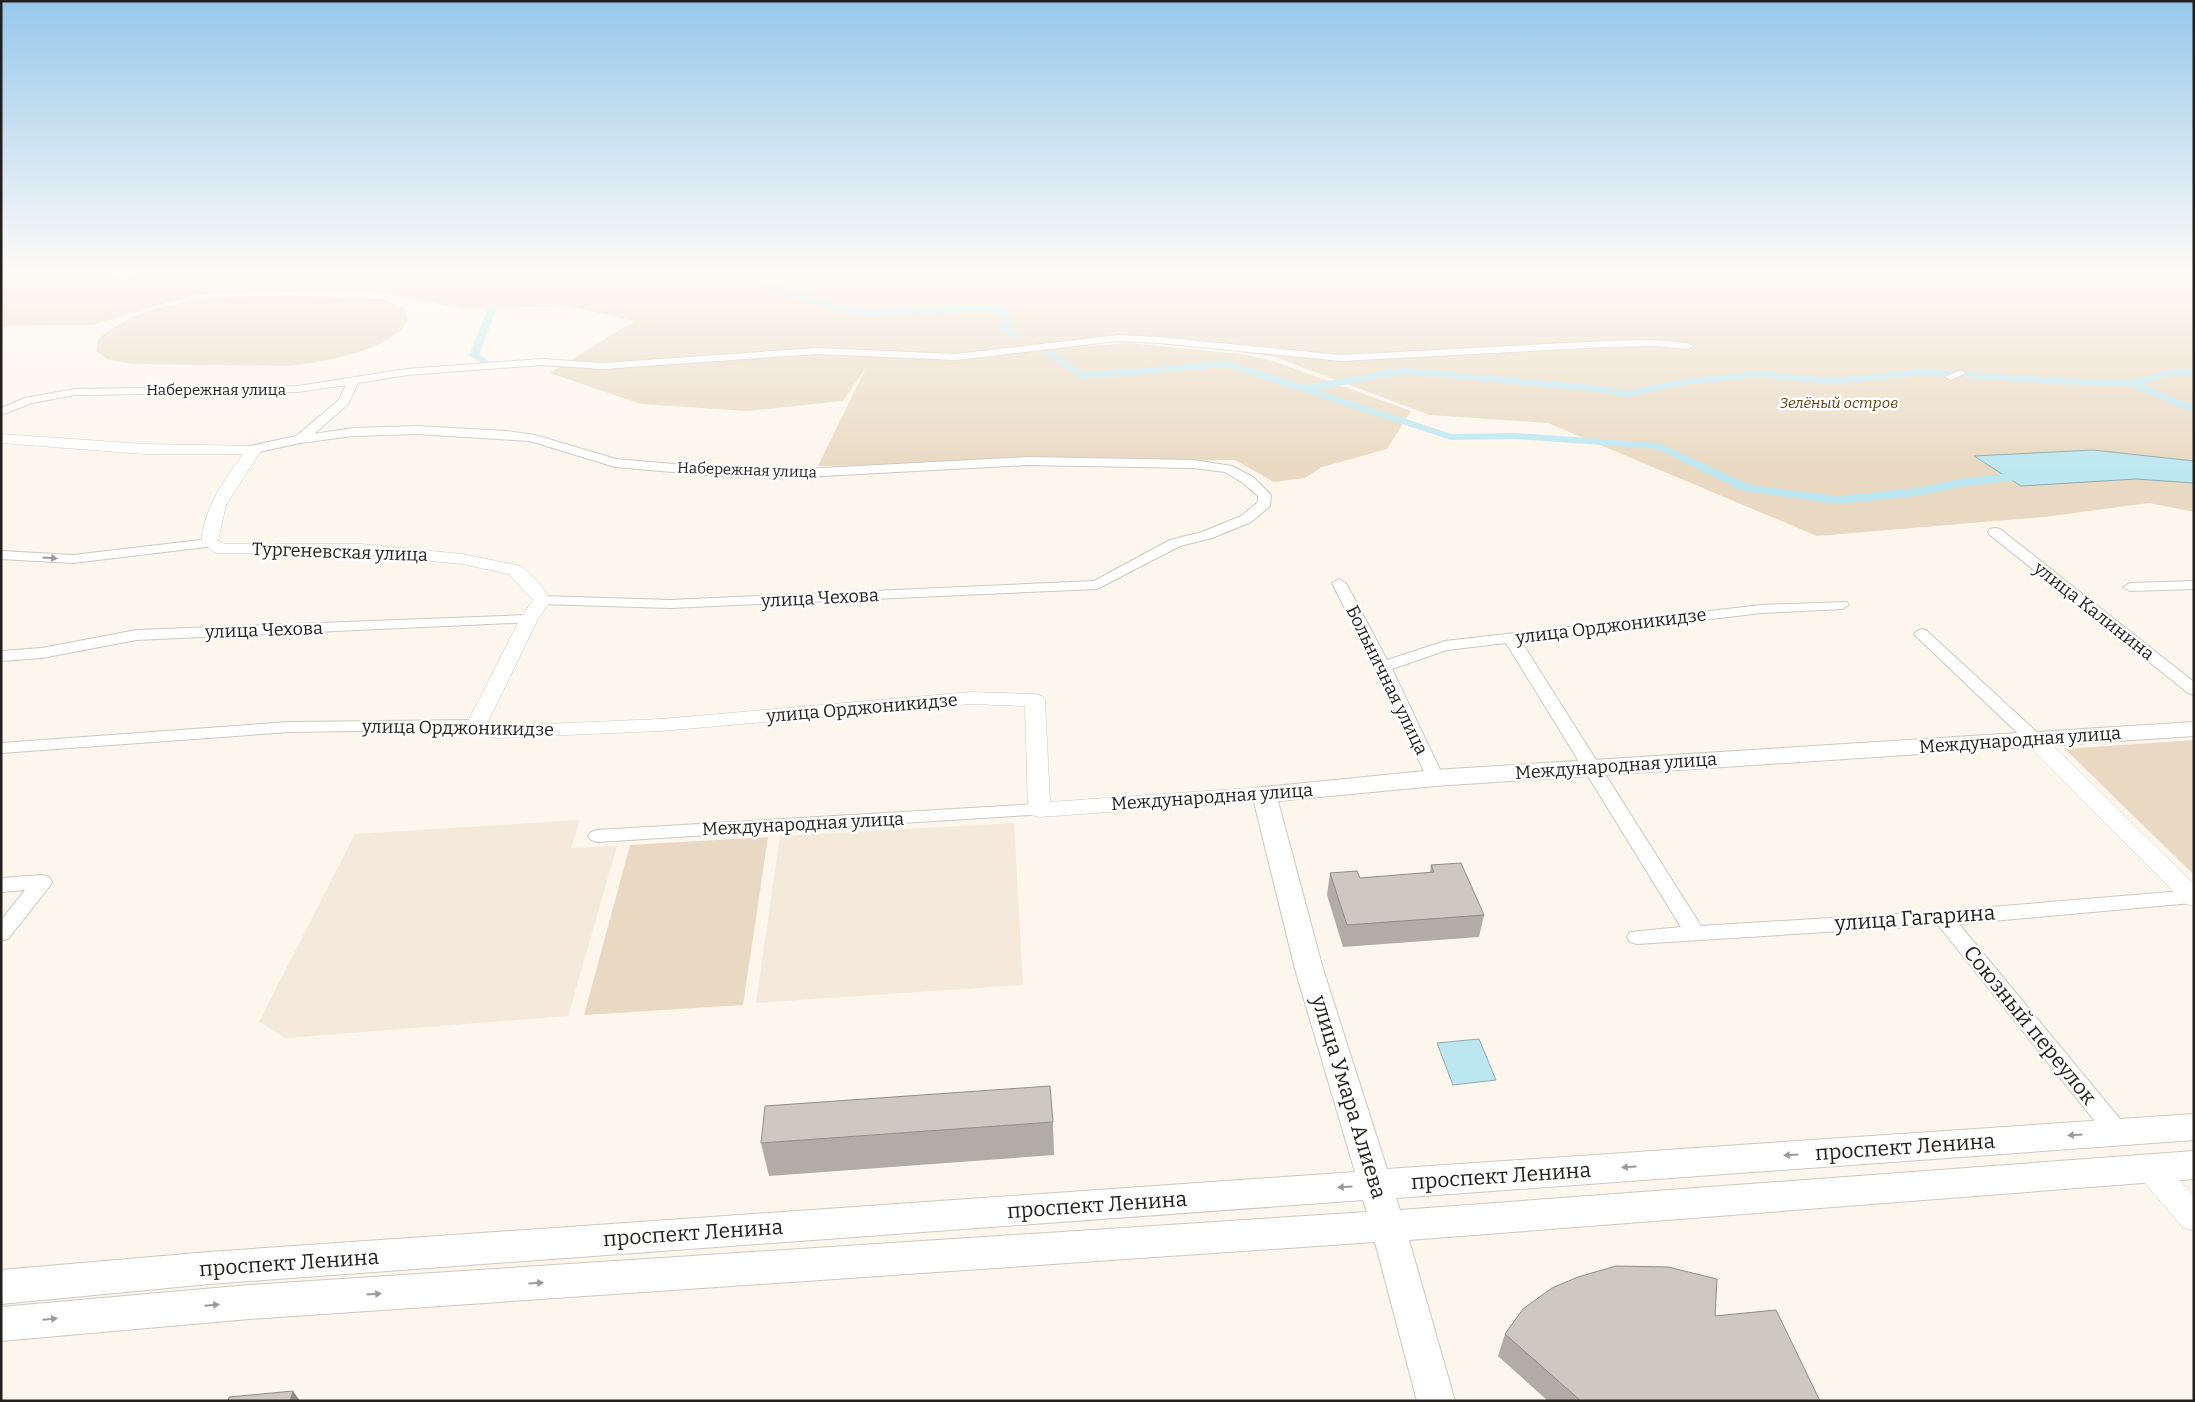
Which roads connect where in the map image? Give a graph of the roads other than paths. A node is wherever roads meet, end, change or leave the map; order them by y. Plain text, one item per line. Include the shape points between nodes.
1 (1688, 346) dead end
2 (353, 381) junction
3 (1, 412) edge
4 (1, 438) edge
5 (300, 439) junction
6 (254, 449) junction
7 (1995, 532) dead end
8 (209, 543) junction
9 (1, 554) edge
10 (1339, 583) dead end
11 (1097, 585) joint
12 (2194, 585) edge
13 (2130, 587) dead end
14 (542, 600) junction
15 (1842, 605) dead end
16 (529, 620) junction
17 (1922, 634) dead end
18 (1511, 638) junction
19 (1, 656) edge
20 (1383, 667) junction
21 (2194, 690) edge
22 (476, 725) junction
23 (2194, 729) edge
24 (2035, 740) junction
25 (1, 748) edge
26 (1590, 768) junction
27 (1435, 778) junction
28 (1264, 794) junction
29 (1039, 810) junction
30 (597, 836) dead end
31 (1, 885) edge
32 (2193, 897) edge
33 (1943, 918) junction
34 (1695, 933) junction
35 (1, 934) edge
36 (1637, 937) dead end
37 (2194, 1126) edge
38 (2117, 1132) junction
39 (2194, 1164) edge
40 (2150, 1168) junction
41 (1376, 1185) junction
42 (2194, 1218) edge
43 (1388, 1226) junction
44 (1, 1287) edge
45 (1, 1324) edge
46 (1436, 1401) edge

1 - 2 street via 1605,344 1341,358 1118,338 956,357 817,351 603,366 542,362 407,372
2 - 3 street, Набережная улица via 259,391 75,392 29,400
2 - 5 street, Набережная улица via 344,402
4 - 6 street, Набережная улица via 144,449
5 - 6 street, Набережная улица
5 - 11 street, Набережная улица via 354,432 416,430 507,435 531,438 615,463 785,474 1028,461 1193,464 1228,469 1248,480 1264,495 1265,503 1246,519 1207,535 1175,543
6 - 8 street via 222,496 209,532
7 - 21 street, улица Калинина
9 -> 8 street via 73,559
8 - 14 street, Тургеневская улица via 222,548 360,549 462,559 515,570
10 - 20 street, Больничная улица
11 - 14 street, улица Чехова via 670,604
12 - 13 street
14 - 16 street
15 - 18 street, улица Орджоникидзе via 1681,616
16 - 19 street, улица Чехова via 136,635 42,653
16 - 22 street
17 - 24 street
18 - 20 street, улица Орджоникидзе via 1445,646
18 - 26 street
20 - 27 street, Больничная улица
22 - 25 street, улица Орджоникидзе via 290,727
22 - 29 street, улица Орджоникидзе via 497,732 574,729 661,725 971,698 1035,700
23 - 24 main road, Международная улица
24 - 26 main road, Международная улица
24 - 32 street
26 - 27 main road, Международная улица
26 - 34 street
27 - 28 main road, Международная улица
28 - 29 street, Международная улица
28 - 41 main road, улица Умара Алиева via 1309,968
29 - 30 street, Международная улица
31 - 35 street via 42,882
32 - 33 street, улица Гагарина
33 - 34 street, улица Гагарина
33 - 38 street, Союзный переулок
34 - 36 street, улица Гагарина
37 - 38 main road, проспект Ленина
38 -> 41 main road, проспект Ленина
39 - 40 main road, проспект Ленина
40 - 42 street
40 - 43 main road, проспект Ленина
41 - 43 main road, улица Умара Алиева
41 -> 44 main road, проспект Ленина via 209,1268
45 -> 43 main road, проспект Ленина via 249,1302
43 - 46 main road, улица Умара Алиева

